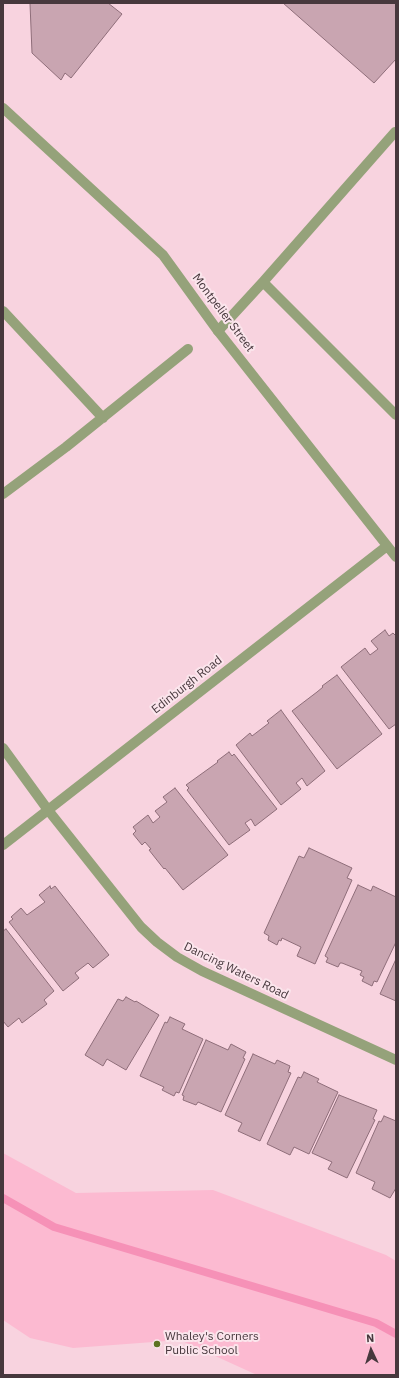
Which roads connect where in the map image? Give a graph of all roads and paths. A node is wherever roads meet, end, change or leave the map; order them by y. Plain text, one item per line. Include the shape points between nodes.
1 (3, 108) edge
2 (395, 132) dead end
3 (264, 282) junction
4 (3, 311) edge
5 (218, 331) junction
6 (188, 349) dead end
7 (396, 415) edge
8 (103, 418) junction
9 (3, 494) edge
10 (387, 546) junction
11 (396, 557) edge
12 (3, 748) edge
13 (48, 810) junction
14 (3, 845) edge
15 (396, 1060) edge

1 - 5 street, Montpelier Street via 163,255
2 - 3 street
3 - 5 street
3 - 7 street
4 - 8 street
5 - 10 street, Montpelier Street
6 - 8 street
8 - 9 street
10 - 11 street, Montpelier Street
10 - 13 street, Edinburgh Road
12 - 13 street, Dancing Waters Road
13 - 14 street, Edinburgh Road
13 - 15 street, Dancing Waters Road via 141,927 177,957 202,971

